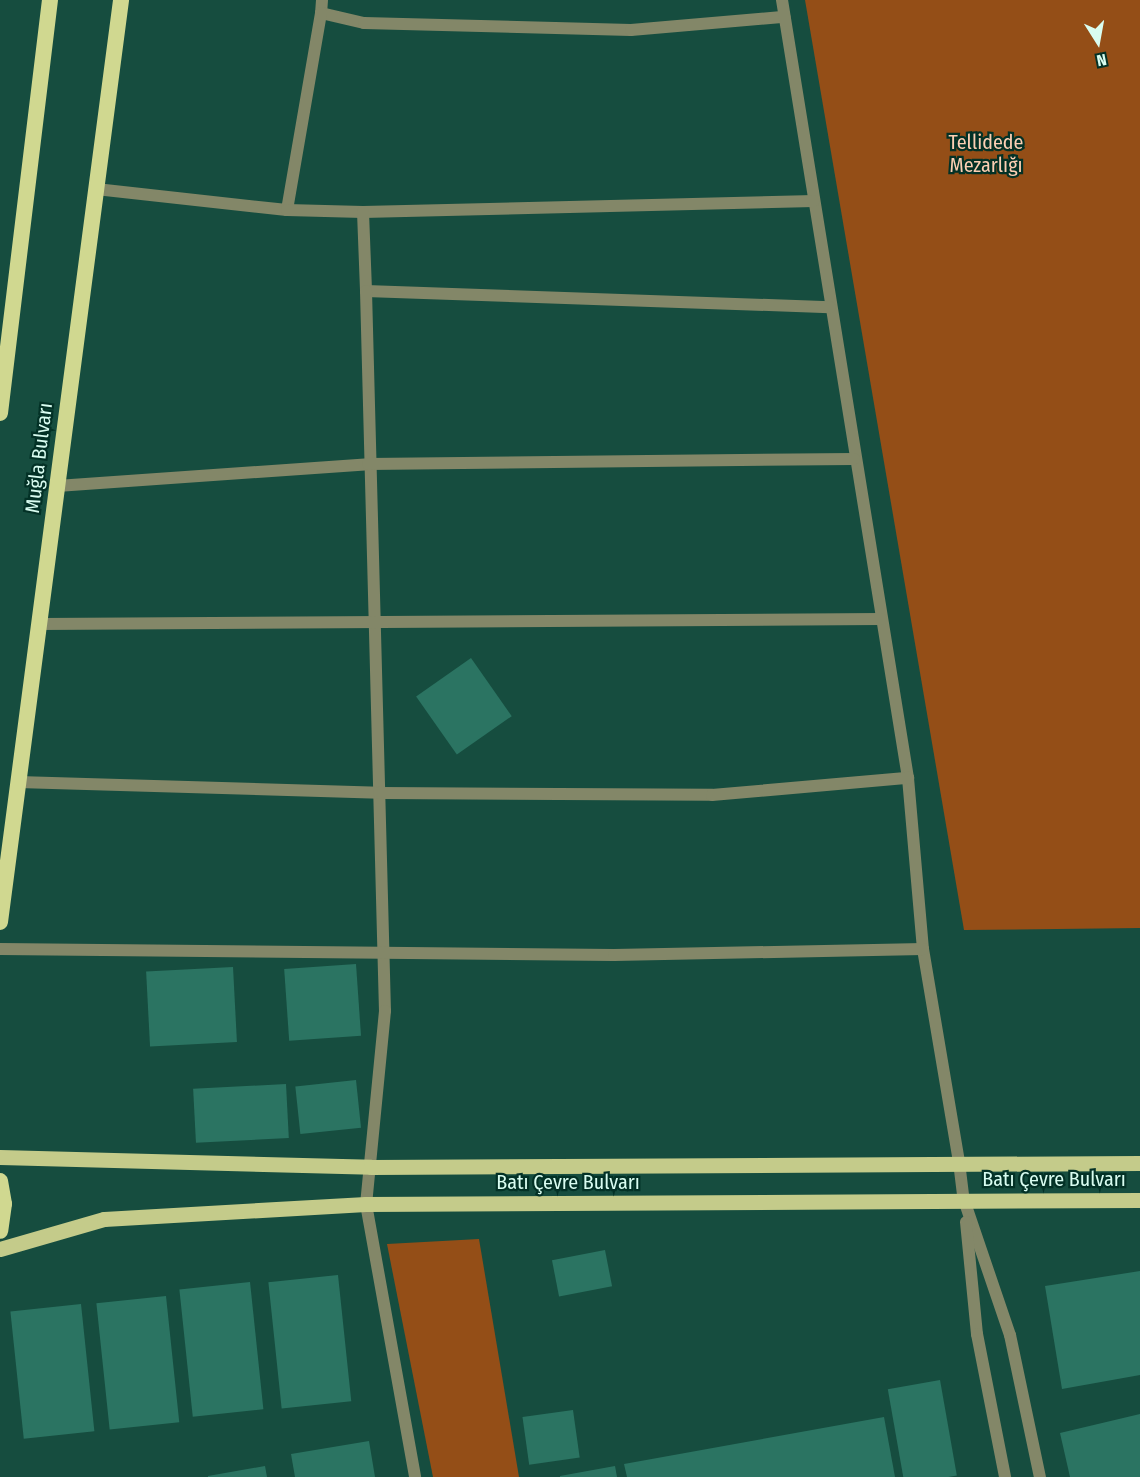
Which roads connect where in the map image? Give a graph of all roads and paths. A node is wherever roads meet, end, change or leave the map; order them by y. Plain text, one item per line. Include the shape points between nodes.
1 (50, 0) edge
2 (121, 0) edge
3 (782, 0) edge
4 (321, 6) edge
5 (784, 17) junction
6 (96, 189) junction
7 (814, 201) junction
8 (287, 210) junction
9 (363, 212) junction
10 (366, 291) junction
11 (830, 307) junction
12 (0, 413) edge
13 (854, 459) junction
14 (368, 464) junction
15 (57, 486) junction
16 (881, 619) junction
17 (377, 623) junction
18 (39, 624) junction
19 (908, 778) junction
20 (18, 782) junction
21 (379, 793) junction
22 (0, 922) edge
23 (923, 948) junction
24 (0, 949) edge
25 (381, 951) junction
26 (0, 1157) edge
27 (959, 1162) junction
28 (1140, 1163) edge
29 (371, 1167) junction
30 (0, 1181) edge
31 (964, 1200) junction
32 (1140, 1200) edge
33 (366, 1204) junction
34 (0, 1231) edge
35 (0, 1249) edge
36 (415, 1477) edge
37 (1005, 1477) edge
38 (1040, 1477) edge

1 - 12 highway
2 - 6 highway, Muğla Bulvarı
3 - 5 street
4 - 5 street via 364,23 630,30
4 - 8 street
5 - 7 street
6 - 8 street
6 - 15 highway, Muğla Bulvarı
7 - 9 street
7 - 11 street
8 - 9 street
9 - 10 street
10 - 11 street
10 - 14 street
11 - 13 street
13 - 14 street
13 - 16 street
14 - 15 street
14 - 17 street
15 - 18 highway, Muğla Bulvarı
16 - 17 street
16 - 19 street
17 - 18 street
17 - 21 street
18 - 20 highway, Muğla Bulvarı
19 - 21 street via 712,795
19 - 23 street
20 - 21 street
20 - 22 highway, Muğla Bulvarı
21 - 25 street
23 - 25 street via 614,955
23 - 27 street
24 - 25 street
25 - 29 street via 385,1011
26 - 29 main road, Batı Çevre Bulvarı
27 - 28 main road, Batı Çevre Bulvarı
27 - 29 main road, Batı Çevre Bulvarı
27 - 31 street
29 - 33 street
30 - 34 highway via 4,1204
31 - 32 main road, Batı Çevre Bulvarı
31 - 33 main road, Batı Çevre Bulvarı
31 - 37 street via 977,1334
31 - 38 street via 1010,1335
33 - 35 main road, Batı Çevre Bulvarı via 104,1219
33 - 36 street

